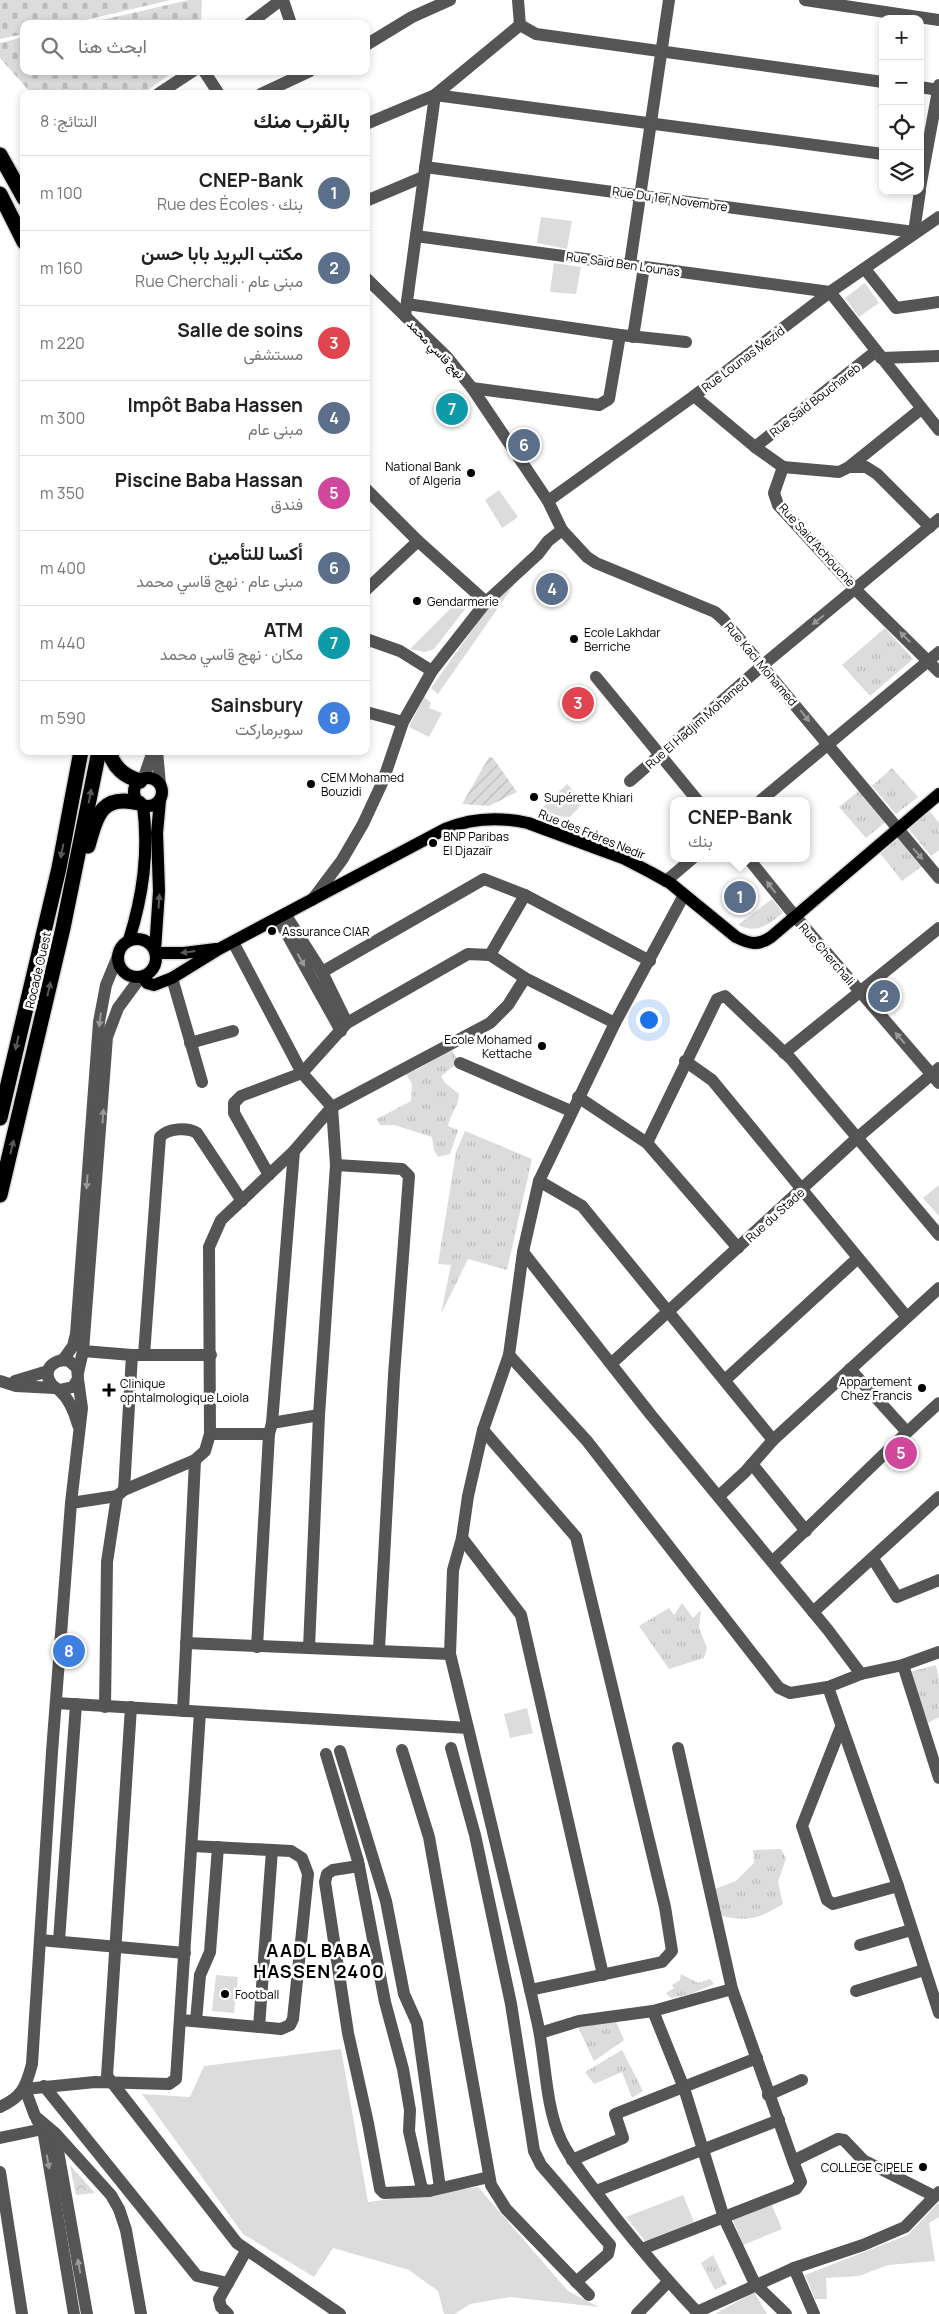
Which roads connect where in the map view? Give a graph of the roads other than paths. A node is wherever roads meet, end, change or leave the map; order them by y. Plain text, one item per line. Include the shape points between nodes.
1 (282, 0) edge
2 (450, 0) edge
3 (518, 0) edge
4 (669, 0) edge
5 (805, 0) edge
6 (267, 3) edge
7 (252, 20) edge
8 (290, 20) edge
9 (939, 20) edge
10 (520, 25) junction
11 (394, 29) junction
12 (370, 32) edge
13 (370, 43) edge
14 (661, 51) junction
15 (187, 75) edge
16 (207, 75) edge
17 (302, 75) edge
18 (879, 81) edge
19 (939, 86) edge
20 (924, 88) edge
21 (164, 90) edge
22 (216, 90) edge
23 (269, 90) edge
24 (939, 90) edge
25 (435, 95) junction
26 (370, 122) edge
27 (651, 122) junction
28 (924, 152) edge
29 (879, 153) edge
30 (0, 155) edge
31 (424, 172) junction
32 (20, 191) edge
33 (0, 194) edge
34 (640, 195) junction
35 (919, 195) edge
36 (370, 199) edge
37 (939, 217) edge
38 (914, 232) junction
39 (20, 234) edge
40 (416, 236) junction
41 (630, 264) junction
42 (644, 267) junction
43 (865, 269) junction
44 (370, 281) edge
45 (830, 292) junction
46 (939, 302) edge
47 (406, 310) junction
48 (626, 336) junction
49 (686, 342) dead end
50 (878, 355) junction
51 (939, 356) edge
52 (472, 388) junction
53 (694, 396) junction
54 (921, 409) junction
55 (939, 430) edge
56 (755, 447) junction
57 (783, 467) junction
58 (849, 467) junction
59 (370, 493) edge
60 (548, 501) junction
61 (934, 523) edge
62 (562, 530) junction
63 (418, 541) junction
64 (370, 586) edge
65 (856, 590) junction
66 (486, 602) junction
67 (370, 640) edge
68 (939, 652) edge
69 (929, 661) junction
70 (763, 665) junction
71 (432, 671) junction
72 (939, 672) edge
73 (596, 677) dead end
74 (370, 713) edge
75 (403, 722) junction
76 (827, 744) junction
77 (80, 755) edge
78 (98, 755) edge
79 (110, 755) edge
80 (151, 755) edge
81 (157, 755) edge
82 (660, 756) junction
83 (142, 780) junction
84 (630, 781) dead end
85 (160, 784) junction
86 (939, 794) edge
87 (695, 797) edge
88 (765, 797) edge
89 (160, 800) junction
90 (141, 804) junction
91 (897, 829) junction
92 (342, 860) junction
93 (77, 861) junction
94 (688, 862) edge
95 (751, 862) edge
96 (939, 878) edge
97 (666, 881) junction
98 (346, 883) junction
99 (525, 895) junction
100 (684, 895) junction
101 (312, 900) junction
102 (794, 915) junction
103 (281, 916) junction
104 (939, 928) edge
105 (129, 940) junction
106 (232, 942) junction
107 (219, 949) junction
108 (156, 951) junction
109 (490, 954) junction
110 (118, 956) junction
111 (650, 961) junction
112 (322, 972) junction
113 (141, 977) junction
114 (172, 978) junction
115 (525, 978) junction
116 (860, 991) junction
117 (615, 1023) junction
118 (344, 1027) junction
119 (233, 1031) dead end
120 (190, 1043) junction
121 (784, 1053) junction
122 (685, 1061) junction
123 (460, 1063) dead end
124 (302, 1074) junction
125 (937, 1075) edge
126 (202, 1082) dead end
127 (578, 1098) junction
128 (332, 1107) junction
129 (571, 1111) junction
130 (0, 1118) edge
131 (857, 1138) junction
132 (647, 1143) junction
133 (294, 1151) junction
134 (336, 1165) junction
135 (269, 1175) junction
136 (539, 1181) junction
137 (802, 1191) junction
138 (0, 1195) edge
139 (242, 1201) junction
140 (939, 1235) edge
141 (738, 1248) junction
142 (523, 1252) junction
143 (858, 1258) junction
144 (939, 1288) edge
145 (669, 1311) junction
146 (906, 1316) junction
147 (83, 1351) junction
148 (138, 1355) junction
149 (211, 1355) junction
150 (509, 1355) junction
151 (63, 1360) junction
152 (612, 1363) junction
153 (850, 1369) junction
154 (48, 1371) junction
155 (78, 1376) junction
156 (725, 1380) junction
157 (3, 1382) edge
158 (57, 1389) junction
159 (939, 1403) edge
160 (319, 1415) junction
161 (79, 1428) junction
162 (271, 1429) junction
163 (483, 1430) junction
164 (906, 1431) junction
165 (210, 1434) junction
166 (773, 1440) junction
167 (195, 1460) junction
168 (752, 1464) junction
169 (121, 1493) junction
170 (719, 1496) junction
171 (939, 1497) edge
172 (71, 1503) junction
173 (806, 1531) junction
174 (462, 1538) junction
175 (873, 1559) junction
176 (773, 1561) junction
177 (939, 1580) edge
178 (814, 1612) junction
179 (186, 1643) junction
180 (257, 1647) junction
181 (309, 1648) junction
182 (379, 1649) junction
183 (939, 1652) edge
184 (450, 1654) junction
185 (903, 1665) junction
186 (861, 1674) junction
187 (828, 1686) junction
188 (56, 1703) junction
189 (76, 1704) junction
190 (105, 1707) junction
191 (131, 1707) junction
192 (183, 1711) junction
193 (200, 1712) junction
194 (841, 1727) junction
195 (468, 1728) junction
196 (451, 1748) dead end
197 (678, 1748) dead end
198 (402, 1750) dead end
199 (340, 1751) dead end
200 (326, 1754) dead end
201 (939, 1778) edge
202 (192, 1846) junction
203 (218, 1847) junction
204 (272, 1850) junction
205 (359, 1866) junction
206 (898, 1886) junction
207 (912, 1930) junction
208 (40, 1940) junction
209 (59, 1941) junction
210 (860, 1945) dead end
211 (114, 1946) junction
212 (185, 1953) junction
213 (924, 1970) junction
214 (603, 1975) junction
215 (732, 1989) junction
216 (530, 1990) junction
217 (856, 1991) dead end
218 (652, 2011) junction
219 (939, 2013) edge
220 (181, 2020) junction
221 (196, 2021) junction
222 (259, 2027) junction
223 (540, 2033) junction
224 (757, 2058) junction
225 (802, 2080) dead end
226 (111, 2082) junction
227 (44, 2086) junction
228 (684, 2088) junction
229 (25, 2089) junction
230 (768, 2094) junction
231 (0, 2107) edge
232 (779, 2120) junction
233 (49, 2131) junction
234 (0, 2138) edge
235 (701, 2148) junction
236 (572, 2160) junction
237 (793, 2161) junction
238 (0, 2172) edge
239 (489, 2177) junction
240 (434, 2189) junction
241 (596, 2191) junction
242 (937, 2194) edge
243 (724, 2218) junction
244 (621, 2225) junction
245 (608, 2239) junction
246 (642, 2249) junction
247 (246, 2251) junction
248 (794, 2268) junction
249 (576, 2282) junction
250 (668, 2282) junction
251 (228, 2283) junction
252 (754, 2284) junction
253 (589, 2295) dead end
254 (698, 2313) edge
255 (22, 2314) edge
256 (74, 2314) edge
257 (87, 2314) edge
258 (141, 2314) edge
259 (228, 2314) edge
260 (340, 2314) edge
261 (637, 2314) edge
262 (786, 2314) edge
263 (810, 2314) edge

1 - 6 street
1 - 8 street
2 - 11 street via 412,16
3 - 10 street
4 - 14 street
5 - 9 street
6 - 7 street
10 - 14 street via 536,34
10 - 25 street
11 - 12 street
11 - 13 street
14 - 18 street
14 - 27 street
15 - 21 street
16 - 22 street
17 - 23 street
19 - 24 street
20 - 24 street
24 - 28 street
25 - 26 street
25 - 27 street
25 - 31 street
27 - 29 street
27 - 34 street
30 - 32 highway
31 - 34 street, Rue Du 1er Novembre
31 - 36 street
31 - 40 street
33 - 39 highway
34 - 38 street, Rue Du 1er Novembre
34 - 41 street
35 - 38 street
37 - 38 street, Rue Lounas Mezid
38 - 43 street, Rue Lounas Mezid
40 - 41 street, Rue Saïd Ben Lounas
40 - 47 street
41 - 42 street, Rue Saïd Ben Lounas
42 - 45 street, Rue Saïd Ben Lounas
42 - 48 street
43 - 45 street, Rue Lounas Mezid
43 - 46 street via 896,308
44 - 47 street, نهج قاسي محمد
45 - 50 street
45 - 53 street, Rue Lounas Mezid
47 - 48 street
47 - 52 street, نهج قاسي محمد
48 - 49 street
48 - 52 street via 608,399 599,405
50 - 51 street
50 - 54 street
50 - 56 street, Rue Said Bouchareb
52 - 60 street, نهج قاسي محمد
53 - 56 street
53 - 60 street, Rue Lounas Mezid
54 - 55 street
54 - 58 street
56 - 57 street
57 - 58 street via 839,472
57 - 65 street, Rue Said Achouche via 774,493 778,505
58 - 61 street via 866,467
59 - 63 street
60 - 62 street, Rue Kaci Mohamed
61 - 65 street, Rue El Hadjim Mohamed
62 - 66 street
62 - 70 street, Rue Kaci Mohamed via 596,563 714,612
63 - 64 street
63 - 66 street
69 -> 65 street, Rue Said Achouche
65 -> 70 street, Rue El Hadjim Mohamed
66 - 71 street
67 - 71 street via 400,651
68 - 69 street
69 - 72 street, Rue Said Achouche
69 - 76 street
70 -> 76 street, Rue Kaci Mohamed
70 - 82 street, Rue El Hadjim Mohamed
71 - 75 street
73 - 82 street
74 - 75 street
75 - 92 street via 383,781
76 - 88 street
76 - 91 street, Rue Kaci Mohamed
77 -> 130 highway, Rocade Ouest via 59,868
93 -> 78 highway, Rocade Ouest
79 - 83 highway via 120,771
80 - 83 street
81 - 85 street
82 - 84 street, Rue El Hadjim Mohamed
82 - 87 street
83 - 85 main road via 154,780
83 - 90 main road via 134,792
85 - 89 main road
86 - 91 main road, Rue des Frères Nedir
89 - 90 main road via 152,806
108 -> 89 main road
90 - 93 highway via 118,800 107,804 99,814 86,850
90 - 105 main road via 147,842 145,869 138,913
91 -> 96 street, Rue Kaci Mohamed
91 - 102 main road, Rue des Frères Nedir
92 - 98 street
92 - 101 street
138 -> 93 highway, Rocade Ouest
94 - 97 street
102 -> 95 street, Rue Cherchali
97 - 98 main road, Rue des Frères Nedir via 623,858 528,823 472,820 445,829
97 - 100 main road, Rue des Frères Nedir
98 - 101 main road, Rue des Frères Nedir
99 - 109 street
99 - 111 street
99 - 112 street via 484,879
100 - 102 main road, Rue des Frères Nedir via 748,943 764,942
100 - 111 street
101 - 103 main road, Rue des Frères Nedir
102 - 116 street, Rue Cherchali
103 - 106 main road, Rue des Frères Nedir
103 - 112 street
103 -> 118 street
104 - 116 street
105 - 108 main road via 147,941
105 - 110 main road
106 - 107 main road, Rue des Frères Nedir
106 - 124 street
107 -> 108 main road, Rue des Frères Nedir via 184,953
107 - 114 main road, Rue des Frères Nedir
108 - 113 main road via 153,970
109 - 115 street
109 - 118 street via 468,954
110 - 113 main road via 120,968 128,976
110 -> 151 street via 106,985 99,1022 76,1334 71,1351
111 - 117 street
112 - 118 street
113 - 114 main road, Rue des Frères Nedir via 154,985
147 -> 113 street via 108,1037 118,1008
114 - 120 street
115 - 117 street
115 - 128 street via 508,1005 490,1023
116 - 121 street
125 -> 116 street, Rue Cherchali
117 - 127 street
118 - 124 street
119 - 120 street
120 - 126 street
121 - 122 street via 725,996 721,996
121 - 131 street
122 - 132 street
122 - 137 street via 712,1080
123 - 129 street
124 - 128 street
124 - 135 street via 241,1096 234,1103 234,1113
125 - 131 street, Rue du Stade
127 - 129 street
127 - 132 street
128 - 133 street
128 - 134 street
129 - 136 street
131 - 137 street, Rue du Stade
131 - 140 street
132 - 141 street
133 - 135 street
133 - 162 street
134 - 160 street
134 - 182 street via 402,1169 409,1176
135 - 139 street
136 - 142 street
136 - 145 street via 582,1206
137 - 141 street, Rue du Stade
137 - 143 street
139 - 148 street via 197,1133 192,1130 169,1131 160,1137
139 - 149 street via 221,1220 209,1247
141 - 145 street, Rue du Stade
142 - 150 street
142 - 152 street
143 - 146 street
143 - 156 street
144 - 146 street
145 - 152 street, Rue du Stade
145 - 156 street
146 - 153 street
147 - 148 street
147 - 155 street
148 - 149 street
148 - 169 street
149 - 165 street
150 - 163 street
150 - 187 street via 587,1441 779,1688 790,1693
151 - 154 street via 51,1365
151 - 155 street via 73,1364
152 - 170 street
153 - 164 street
153 - 166 street
154 - 157 street via 27,1379
154 - 158 street via 49,1383
155 - 158 street via 68,1390
155 - 161 street via 82,1399
156 - 166 street
157 - 158 street
158 - 161 street via 73,1412
159 - 164 street
160 - 162 street
160 - 181 street
161 - 172 street
162 - 165 street
162 - 180 street
163 - 174 street
163 - 214 street via 576,1537 665,1907 672,1951 662,1962
164 - 173 street
165 - 167 street via 205,1451
166 - 168 street
167 - 169 street
167 - 179 street
168 - 170 street
168 - 173 street
169 - 172 street
169 - 190 street via 107,1562
170 - 176 street
171 - 175 street
172 - 188 street
173 - 176 street
174 - 184 street via 453,1570
174 - 214 street via 521,1616
175 - 177 street via 897,1597
175 - 178 street
176 - 178 street
178 - 186 street
179 - 180 street
179 - 192 street
180 - 181 street
181 - 182 street
182 - 184 street
183 - 185 street
184 - 195 street
185 - 186 street
185 - 201 street
186 - 187 street
187 - 194 street
188 - 189 street
188 - 208 street
189 - 190 street
189 - 209 street
190 - 191 street
191 - 192 street
191 - 211 street
192 - 193 street
193 - 195 street
193 - 202 street
194 - 206 street
194 - 206 street via 802,1826 827,1900 833,1904
195 - 216 street
196 - 245 street via 475,1835 511,2004 534,2151 541,2165
197 - 215 street
198 - 239 street via 429,1837
199 - 240 street via 386,1902 404,1994 417,2023
200 - 205 street
202 - 203 street
202 - 212 street
203 - 204 street
203 - 221 street via 210,1952 200,1975
204 - 222 street
204 - 222 street via 299,1855 307,1866 308,1874 293,2019 284,2028
205 - 240 street via 385,2002 403,2069 410,2110 409,2131 420,2185 424,2189
205 - 240 street via 333,1870 327,1874 325,1882 348,2033 380,2189 384,2193
206 - 207 street
207 - 210 street
207 - 213 street
208 - 209 street
208 - 229 street via 32,2064
209 - 211 street
211 - 212 street
211 - 226 street via 106,2071
212 - 220 street
213 - 217 street
213 - 219 street
214 - 216 street
215 - 218 street
215 - 224 street
216 - 223 street
218 - 223 street via 579,2021
218 - 228 street
220 - 221 street
220 - 226 street via 178,2072 174,2081 166,2084
221 - 222 street
223 - 236 street via 553,2113 560,2139
224 - 228 street
224 - 230 street
225 - 230 street
226 - 227 street
226 - 247 street via 230,2235
227 - 229 street
227 - 251 street via 197,2276
228 - 235 street
228 - 236 street via 615,2114 623,2138
229 - 231 street
229 - 233 street via 35,2116
230 - 232 street
232 - 235 street
232 - 237 street
233 - 234 street
233 -> 256 street
257 -> 233 street
233 - 258 street via 111,2195 119,2209 126,2230
235 - 241 street
235 - 243 street
236 - 241 street
237 - 242 street via 838,2139 844,2140 863,2160
237 - 243 street via 800,2182 796,2189
238 - 255 street
239 - 240 street
239 - 249 street via 506,2209
241 - 244 street
242 - 248 street via 905,2227
243 - 246 street
243 - 252 street
244 - 245 street
244 - 246 street
245 - 249 street via 608,2254
246 - 250 street
247 - 251 street
247 - 260 street
248 - 252 street
248 - 263 street
249 - 253 street
250 - 254 street
250 - 261 street
251 - 259 street via 219,2299
252 - 254 street
252 - 262 street

